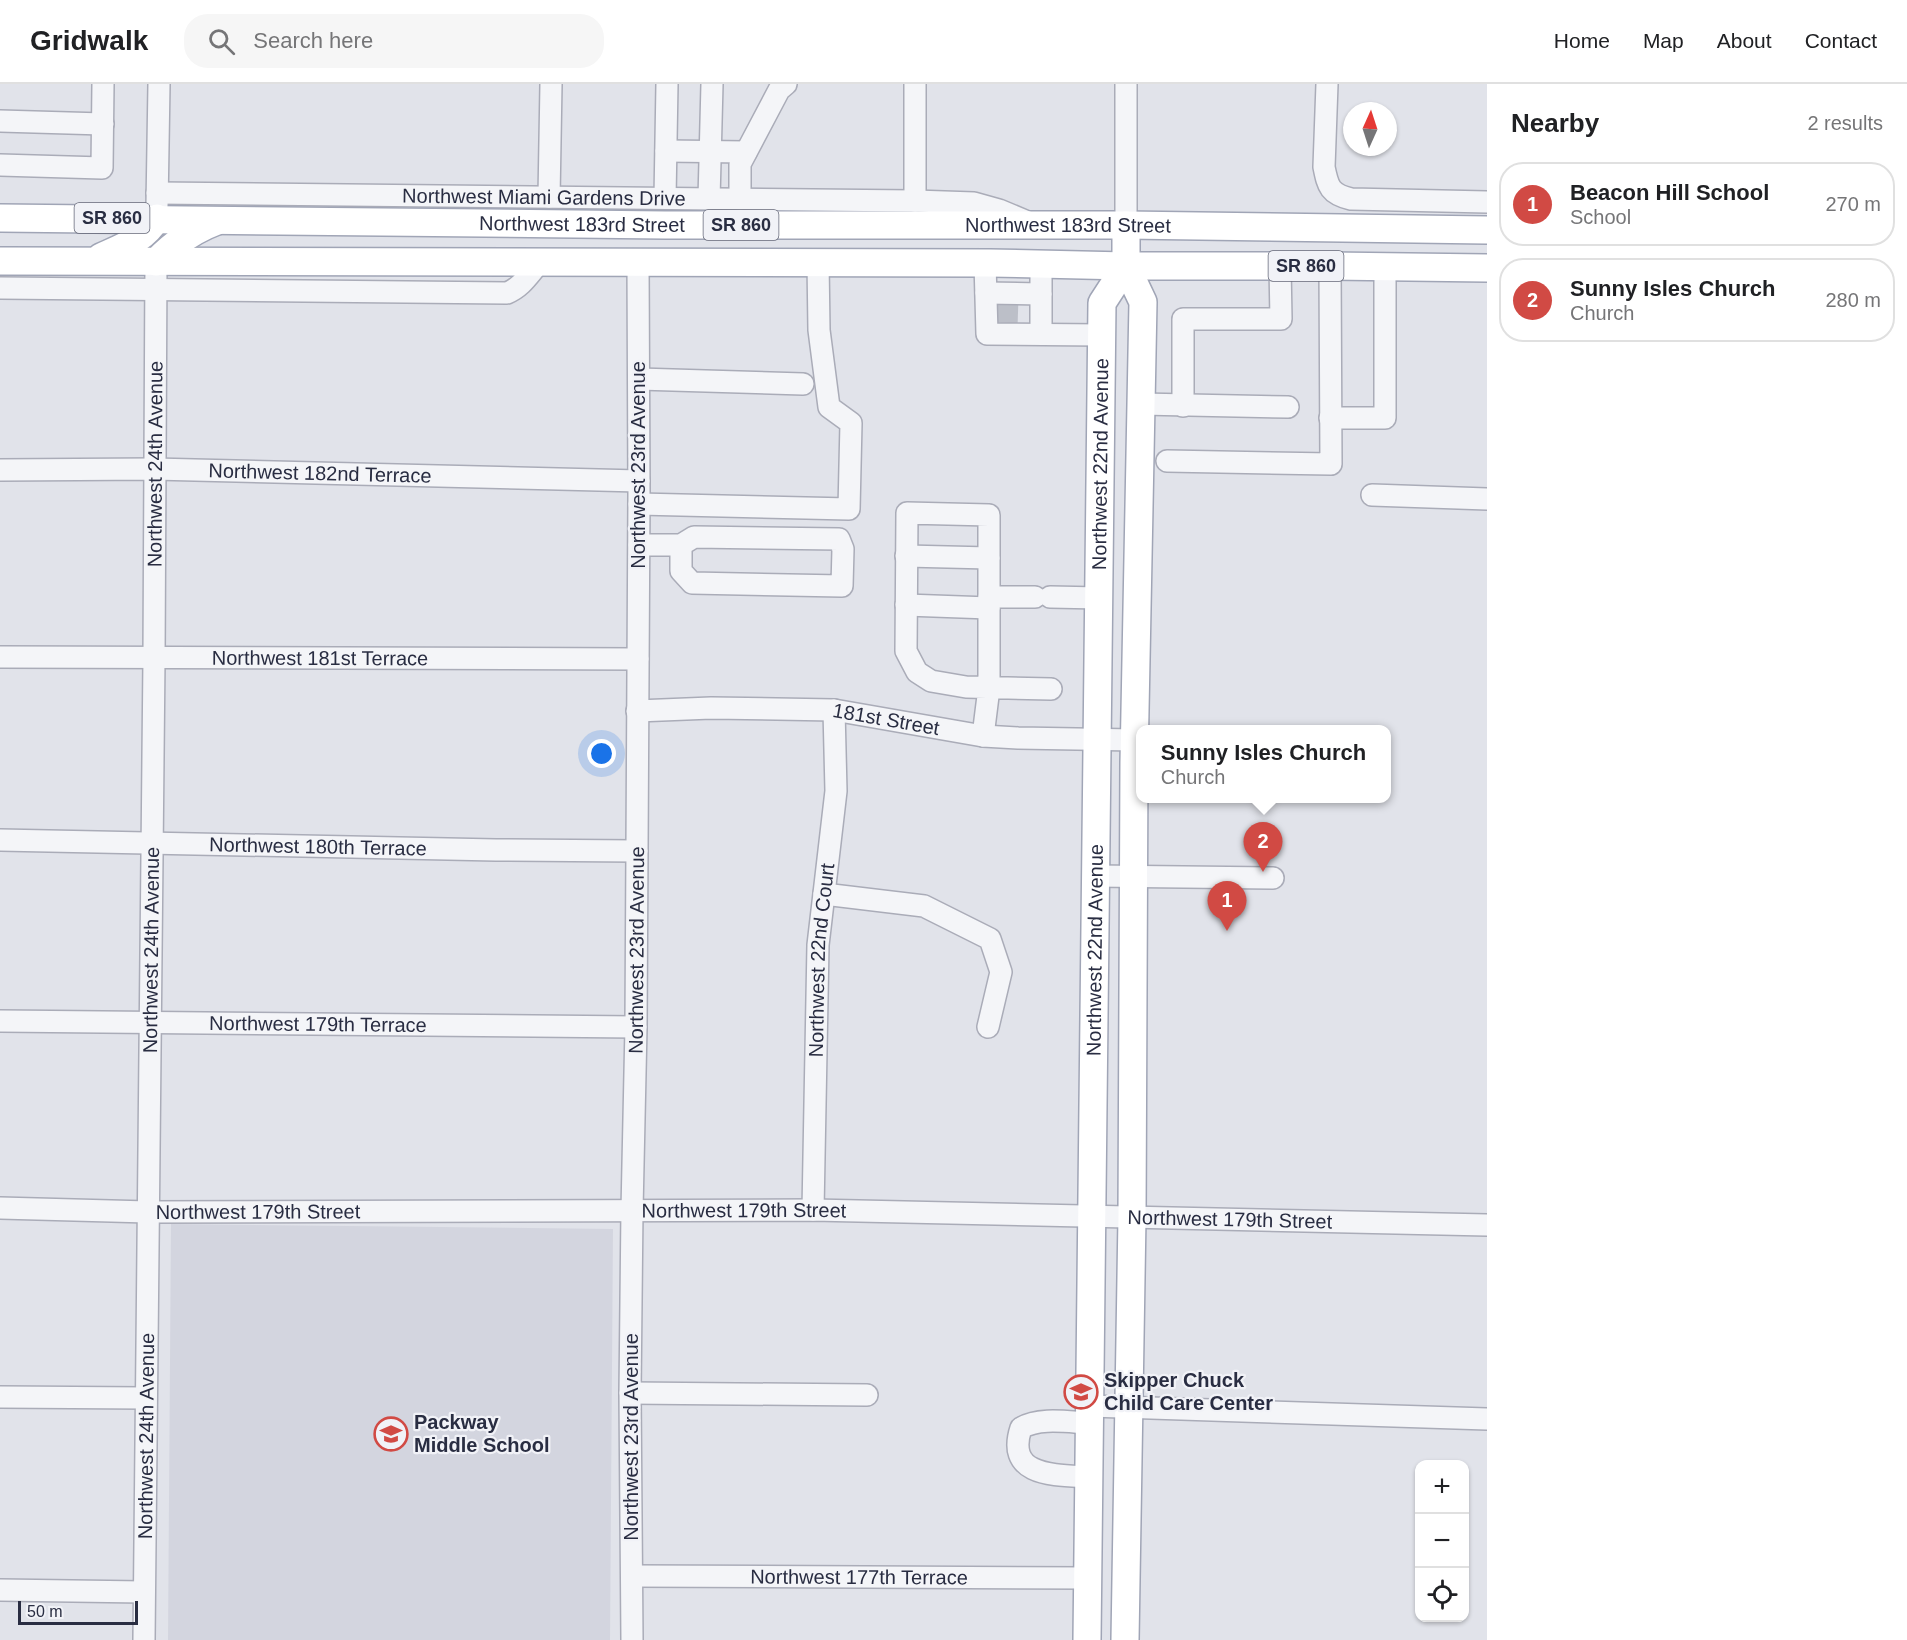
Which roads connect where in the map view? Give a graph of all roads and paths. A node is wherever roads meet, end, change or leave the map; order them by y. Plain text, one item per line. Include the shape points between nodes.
1 (103, 84) edge
2 (159, 84) edge
3 (551, 84) edge
4 (667, 84) edge
5 (712, 84) edge
6 (786, 84) edge
7 (915, 84) edge
8 (1126, 84) edge
9 (1327, 84) edge
10 (0, 121) edge
11 (103, 124) junction
12 (666, 152) junction
13 (710, 152) junction
14 (746, 152) junction
15 (0, 165) edge
16 (549, 197) junction
17 (665, 198) junction
18 (709, 199) junction
19 (740, 199) junction
20 (915, 201) junction
21 (1487, 201) edge
22 (157, 206) junction
23 (0, 218) edge
24 (223, 219) junction
25 (1034, 224) junction
26 (1126, 225) junction
27 (1487, 231) edge
28 (0, 261) edge
29 (91, 261) junction
30 (638, 261) junction
31 (156, 262) junction
32 (540, 262) junction
33 (818, 262) junction
34 (985, 263) junction
35 (1041, 264) junction
36 (1126, 266) junction
37 (1280, 266) junction
38 (1330, 266) junction
39 (1385, 266) junction
40 (1487, 268) edge
41 (0, 288) edge
42 (155, 290) junction
43 (990, 306) junction
44 (1037, 313) junction
45 (1101, 335) junction
46 (639, 379) junction
47 (803, 384) dead end
48 (1141, 405) junction
49 (1183, 406) junction
50 (1288, 407) dead end
51 (1330, 418) junction
52 (1167, 461) dead end
53 (154, 469) junction
54 (0, 470) edge
55 (639, 482) junction
56 (1372, 495) dead end
57 (1487, 499) edge
58 (639, 504) junction
59 (639, 545) junction
60 (681, 545) junction
61 (906, 556) junction
62 (989, 558) junction
63 (1100, 598) junction
64 (1138, 598) junction
65 (989, 603) junction
66 (906, 604) junction
67 (0, 657) edge
68 (154, 659) junction
69 (638, 659) junction
70 (989, 688) junction
71 (1051, 689) dead end
72 (834, 710) junction
73 (638, 711) junction
74 (1136, 725) edge
75 (983, 736) junction
76 (1096, 740) junction
77 (1136, 755) edge
78 (0, 840) edge
79 (152, 842) junction
80 (637, 851) junction
81 (1095, 876) junction
82 (1133, 876) junction
83 (1273, 878) dead end
84 (824, 894) junction
85 (0, 1021) edge
86 (150, 1022) junction
87 (636, 1027) junction
88 (988, 1027) dead end
89 (0, 1208) edge
90 (632, 1210) junction
91 (813, 1210) junction
92 (148, 1212) junction
93 (1093, 1217) junction
94 (1132, 1217) junction
95 (1487, 1225) edge
96 (630, 1393) junction
97 (867, 1395) dead end
98 (0, 1397) edge
99 (146, 1398) junction
100 (1129, 1407) junction
101 (1090, 1414) junction
102 (1487, 1419) edge
103 (1089, 1477) junction
104 (633, 1576) junction
105 (1088, 1578) junction
106 (0, 1590) edge
107 (144, 1592) junction
108 (144, 1640) edge
109 (632, 1640) edge
110 (1087, 1640) edge
111 (1125, 1640) edge

1 - 11 street
2 - 22 street
3 - 16 street
4 - 12 street
5 - 13 street
6 - 14 street
7 - 20 street
8 - 26 street, Northwest 22nd Avenue
9 - 21 street via 1324,167 1332,191 1351,199
10 - 11 street
11 - 15 street via 102,168
12 - 13 street
12 - 17 street
13 - 14 street
13 - 18 street
14 - 19 street via 740,164
16 - 17 street, Northwest Miami Gardens Drive
16 - 22 street, Northwest Miami Gardens Drive
17 - 18 street, Northwest Miami Gardens Drive
18 - 19 street, Northwest Miami Gardens Drive
19 - 20 street, Northwest Miami Gardens Drive
20 - 25 street, Northwest Miami Gardens Drive via 974,203
22 - 23 main road, Northwest 183rd Street / SR 860
22 - 24 main road, Northwest 183rd Street / SR 860
22 - 29 main road via 150,230 134,242
24 - 25 main road, Northwest 183rd Street / SR 860 via 665,225
24 - 31 main road via 185,237
25 - 26 main road, Northwest 183rd Street / SR 860
26 - 27 main road, Northwest 183rd Street / SR 860
26 - 36 main road, Northwest 22nd Avenue
28 - 29 main road, Northwest 183rd Street / SR 860
29 - 31 main road, Northwest 183rd Street / SR 860
30 - 32 main road, Northwest 183rd Street / SR 860
30 - 33 main road, Northwest 183rd Street / SR 860
30 - 46 street, Northwest 23rd Avenue
31 - 32 main road, Northwest 183rd Street / SR 860
31 - 42 street, Northwest 24th Avenue
32 - 42 street, Northwest 183rd Street via 519,288 507,293
33 - 34 main road, Northwest 183rd Street / SR 860
33 - 58 street via 819,330 829,407 851,423 849,509
34 - 35 main road, Northwest 183rd Street / SR 860
34 - 43 street
35 - 36 main road, Northwest 183rd Street / SR 860
35 - 44 street
36 - 37 main road, Northwest 183rd Street / SR 860
36 - 45 main road, Northwest 22nd Avenue via 1102,303
36 - 48 main road, Northwest 22nd Avenue via 1143,302
37 - 38 main road, Northwest 183rd Street / SR 860
37 - 49 street via 1281,319 1183,319
38 - 39 main road, Northwest 183rd Street / SR 860
38 - 51 street
39 - 40 main road, Northwest 183rd Street / SR 860
39 - 51 street via 1385,418
41 - 42 street, Northwest 183rd Street
42 - 53 street, Northwest 24th Avenue
43 - 44 street
43 - 44 street via 987,334
44 - 45 street
45 - 63 main road, Northwest 22nd Avenue
46 - 47 street
46 - 55 street, Northwest 23rd Avenue
48 - 49 street
48 - 64 main road, Northwest 22nd Avenue
49 - 50 street
51 - 52 street via 1330,464
53 - 54 street, Northwest 182nd Terrace
53 - 55 street, Northwest 182nd Terrace
53 - 68 street, Northwest 24th Avenue
55 - 58 street, Northwest 23rd Avenue
56 - 57 street
58 - 59 street, Northwest 23rd Avenue
59 - 60 street
59 - 69 street, Northwest 23rd Avenue
60 - 60 street via 694,537 839,539 843,549 842,586 692,583 681,572
61 - 62 street
61 - 62 street via 907,513 989,515
61 - 66 street
62 - 65 street
63 - 64 main road
63 - 65 street via 1042,597
63 - 76 main road, Northwest 22nd Avenue
64 - 74 main road, Northwest 22nd Avenue
65 - 66 street
65 - 70 street
66 - 70 street via 906,651 917,672 931,681
67 - 68 street, Northwest 181st Terrace
68 - 69 street, Northwest 181st Terrace
68 - 79 street, Northwest 24th Avenue
69 - 73 street, Northwest 23rd Avenue
70 - 71 street
70 - 75 street
72 - 73 street, 181st Street
72 - 75 street, 181st Street
72 - 84 street, Northwest 22nd Court via 836,791
73 - 80 street, Northwest 23rd Avenue
75 - 76 street, 181st Street
76 - 77 street, 181st Street
76 - 81 main road, Northwest 22nd Avenue
77 - 82 main road, Northwest 22nd Avenue
78 - 79 street, Northwest 180th Terrace
79 - 80 street, Northwest 180th Terrace
79 - 86 street, Northwest 24th Avenue
80 - 87 street, Northwest 23rd Avenue
81 - 82 street
81 - 93 main road, Northwest 22nd Avenue
82 - 83 street
82 - 94 main road, Northwest 22nd Avenue
84 - 88 street via 924,906 990,939 1001,972
84 - 91 street, Northwest 22nd Court via 818,945
85 - 86 street, Northwest 179th Terrace
86 - 87 street, Northwest 179th Terrace
86 - 92 street, Northwest 24th Avenue
87 - 90 street, Northwest 23rd Avenue
89 - 92 street, Northwest 179th Street
90 - 91 street, Northwest 179th Street
90 - 92 street, Northwest 179th Street
90 - 96 street, Northwest 23rd Avenue
91 - 93 street, Northwest 179th Street
92 - 99 street, Northwest 24th Avenue
93 - 94 street, Northwest 179th Street
93 - 101 main road, Northwest 22nd Avenue
94 - 95 street, Northwest 179th Street
94 - 100 main road, Northwest 22nd Avenue
96 - 97 street
96 - 104 street, Northwest 23rd Avenue
98 - 99 street
99 - 107 street, Northwest 24th Avenue
100 - 101 street
100 - 102 street
100 - 111 main road, Northwest 22nd Avenue
101 - 103 main road, Northwest 22nd Avenue
101 - 103 street via 1028,1424 1021,1428 1017,1439 1018,1454 1024,1464 1046,1474
103 - 105 main road, Northwest 22nd Avenue
104 - 105 street, Northwest 177th Terrace
104 - 109 street, Northwest 23rd Avenue
105 - 110 main road, Northwest 22nd Avenue
106 - 107 street
107 - 108 street, Northwest 24th Avenue

